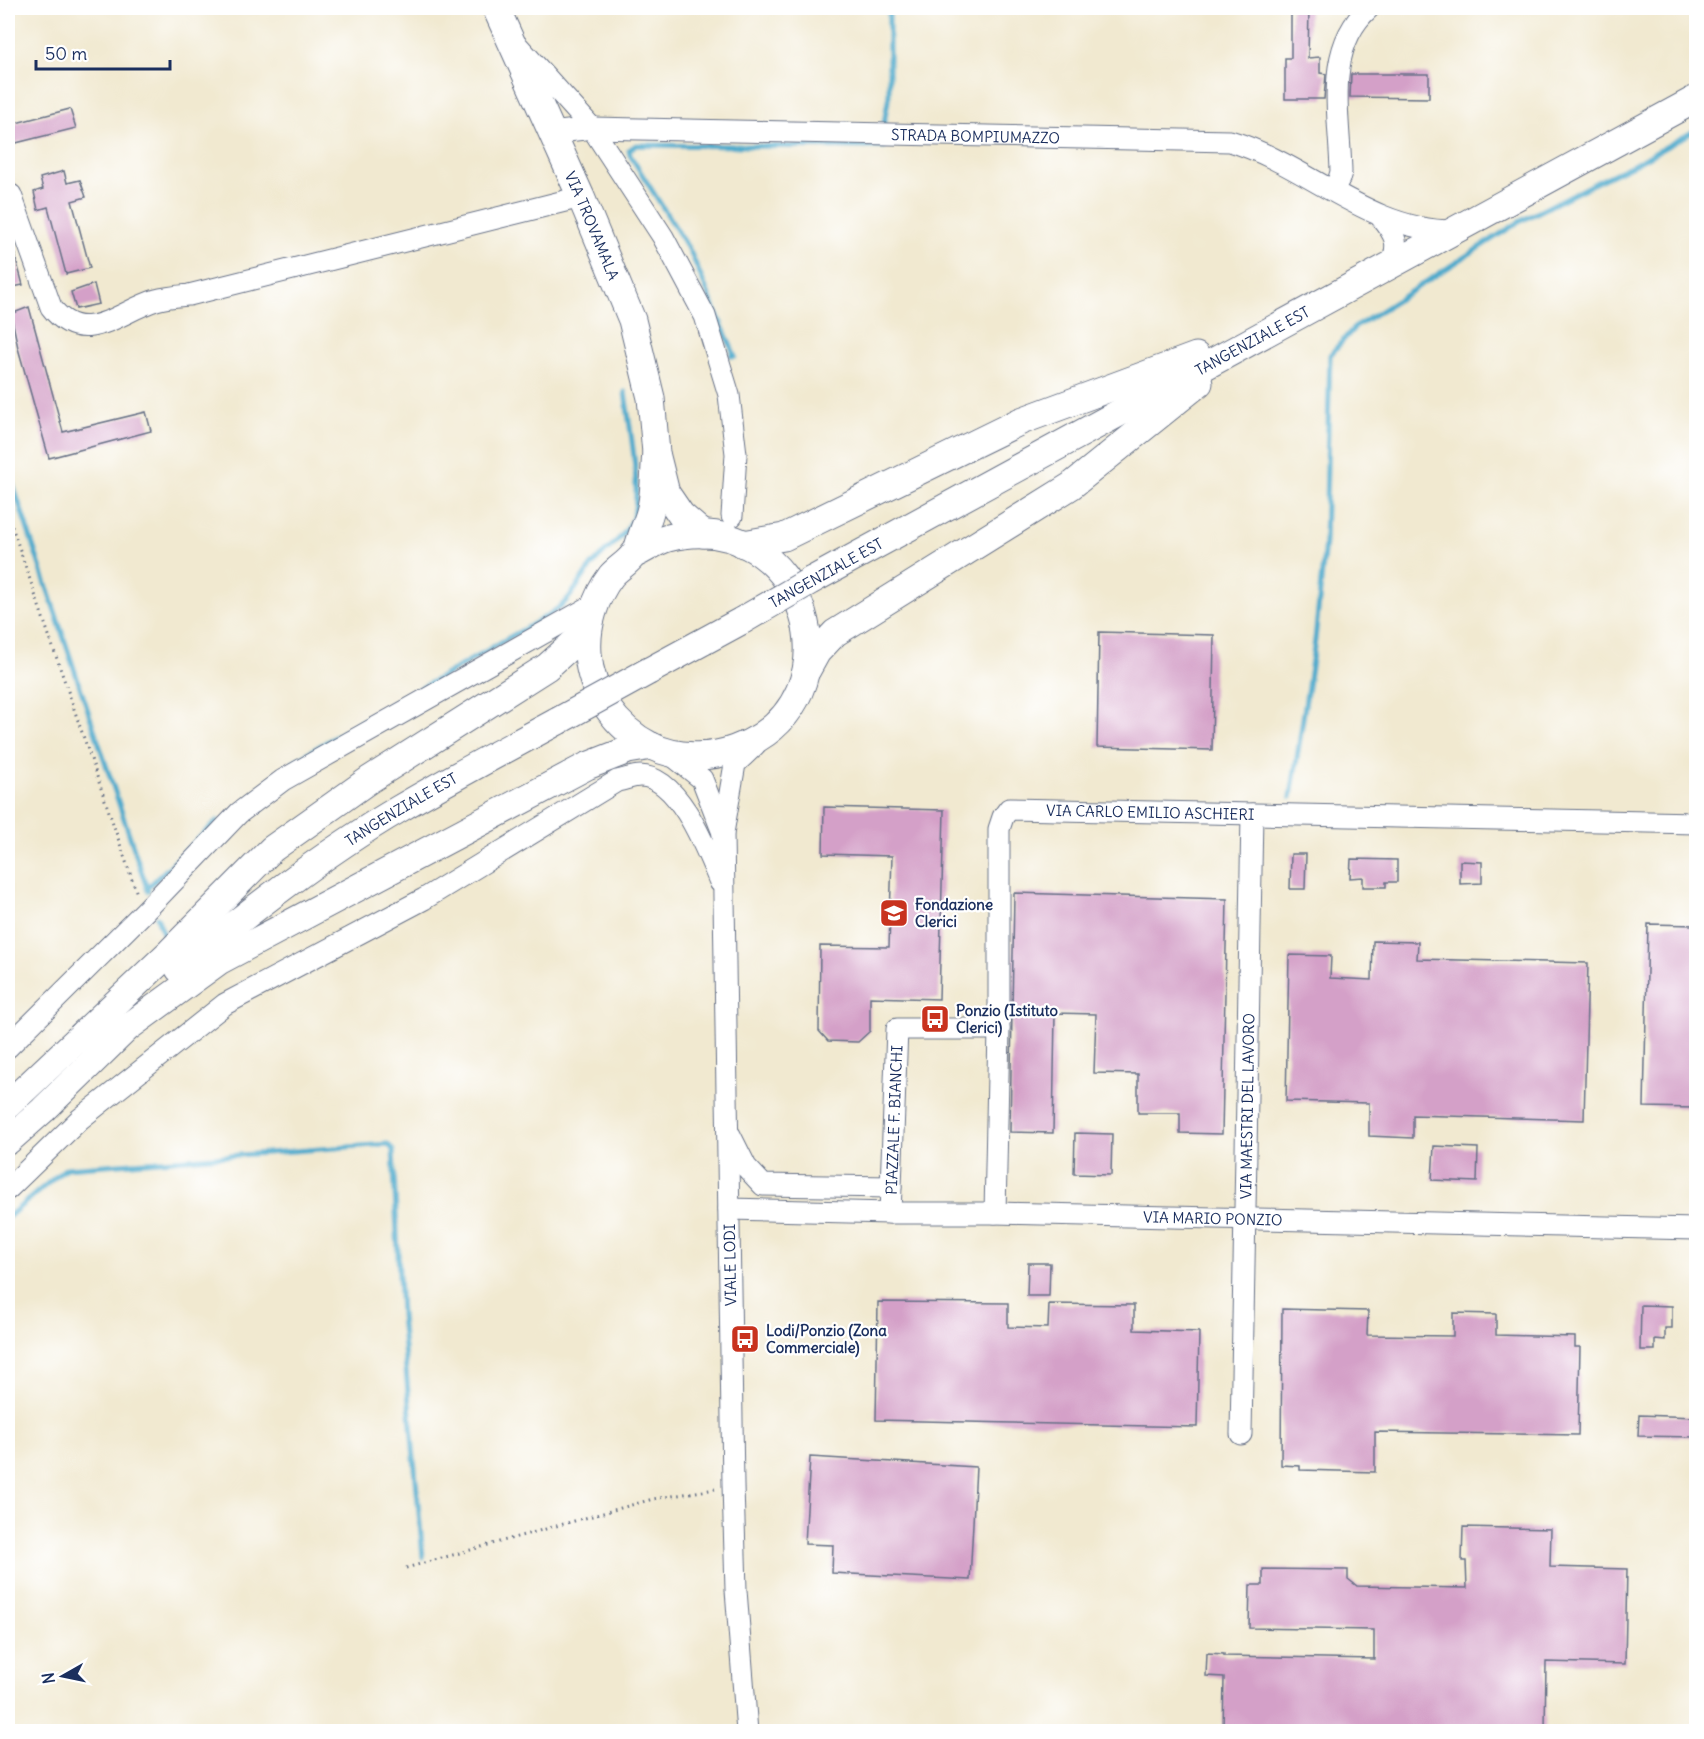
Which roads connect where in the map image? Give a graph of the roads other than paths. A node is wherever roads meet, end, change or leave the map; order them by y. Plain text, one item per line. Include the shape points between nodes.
1 (496, 8) edge
2 (1370, 8) edge
3 (507, 35) junction
4 (1696, 99) edge
5 (592, 128) junction
6 (552, 133) junction
7 (1333, 190) junction
8 (11, 195) dead end
9 (580, 197) junction
10 (1381, 217) junction
11 (1453, 231) junction
12 (1391, 266) junction
13 (1233, 351) junction
14 (656, 453) junction
15 (732, 516) dead end
16 (703, 534) junction
17 (743, 544) junction
18 (635, 554) junction
19 (595, 604) junction
20 (588, 630) junction
21 (805, 675) junction
22 (772, 728) junction
23 (661, 750) junction
24 (640, 776) junction
25 (1252, 814) junction
26 (1696, 823) edge
27 (723, 833) junction
28 (724, 891) junction
29 (999, 1029) junction
30 (8, 1047) edge
31 (8, 1105) edge
32 (8, 1125) edge
33 (728, 1130) junction
34 (8, 1141) edge
35 (891, 1187) junction
36 (8, 1190) edge
37 (729, 1209) junction
38 (890, 1213) junction
39 (994, 1213) junction
40 (1246, 1220) junction
41 (1696, 1229) edge
42 (1241, 1434) dead end
43 (747, 1731) edge

1 - 3 main road, VIA TROVAMALA
2 - 7 street via 1350,30 1338,66 1341,172
3 - 5 street
3 - 6 main road, VIA TROVAMALA
4 - 11 main road, TANGENZIALE EST
5 - 6 street, STRADA BOMPIUMAZZO
5 - 7 street, STRADA BOMPIUMAZZO via 1230,141 1265,154
5 - 15 street via 663,237 705,316 729,395 736,454
6 - 9 main road, VIA TROVAMALA
7 - 10 street, STRADA BOMPIUMAZZO
8 - 9 street via 51,307 61,320 87,328 157,300
9 - 14 main road, VIA TROVAMALA via 632,320 651,398
10 - 11 street, STRADA BOMPIUMAZZO via 1434,231
10 - 12 street via 1393,232 1396,245
11 - 12 main road, TANGENZIALE EST
12 - 13 main road, TANGENZIALE EST
13 - 17 main road via 1195,356 1021,421 784,537
13 - 21 main road via 1184,397 1071,486 835,633 817,652
13 - 32 main road, TANGENZIALE EST, bridge via 398,810 313,866 132,1007
14 - 16 main road, VIA TROVAMALA via 666,493 681,515
14 - 18 main road, VIA TROVAMALA via 651,509
16 - 17 main road
16 - 18 main road via 667,538
17 - 21 main road via 784,575 798,598 807,622 809,649
18 - 19 main road via 611,576
19 - 20 main road
19 - 30 street via 283,780 239,813
20 - 23 main road via 592,677 601,699 632,734
20 - 31 main road via 547,667 369,780 272,849
21 - 22 main road via 792,704
22 - 23 main road via 750,744 723,753 695,756
22 - 27 street, VIALE LODI via 735,764
23 - 24 street via 654,764
23 - 27 street, VIALE LODI via 702,780
23 - 34 main road via 628,750 587,766 219,961 127,1028
24 - 28 street via 659,781 677,798
24 - 36 street via 617,782 424,899 225,1004 80,1119
25 - 26 street, VIA CARLO EMILIO ASCHIERI
25 - 29 street, VIA CARLO EMILIO ASCHIERI via 1009,809 999,830
25 - 40 street, VIA MAESTRI DEL LAVORO
27 - 28 street, VIALE LODI
28 - 33 street, VIALE LODI
29 - 35 street, PIAZZALE F. BIANCHI via 897,1029
29 - 39 street, VIA CARLO EMILIO ASCHIERI
33 - 35 street via 746,1167 763,1185
33 - 37 street, VIALE LODI
35 - 38 street, PIAZZALE F. BIANCHI
37 - 38 street, VIA MARIO PONZIO
37 - 43 street, VIALE LODI via 736,1590
38 - 39 street, VIA MARIO PONZIO
39 - 40 street, VIA MARIO PONZIO
40 - 41 street, VIA MARIO PONZIO
40 - 42 street, VIA MAESTRI DEL LAVORO

